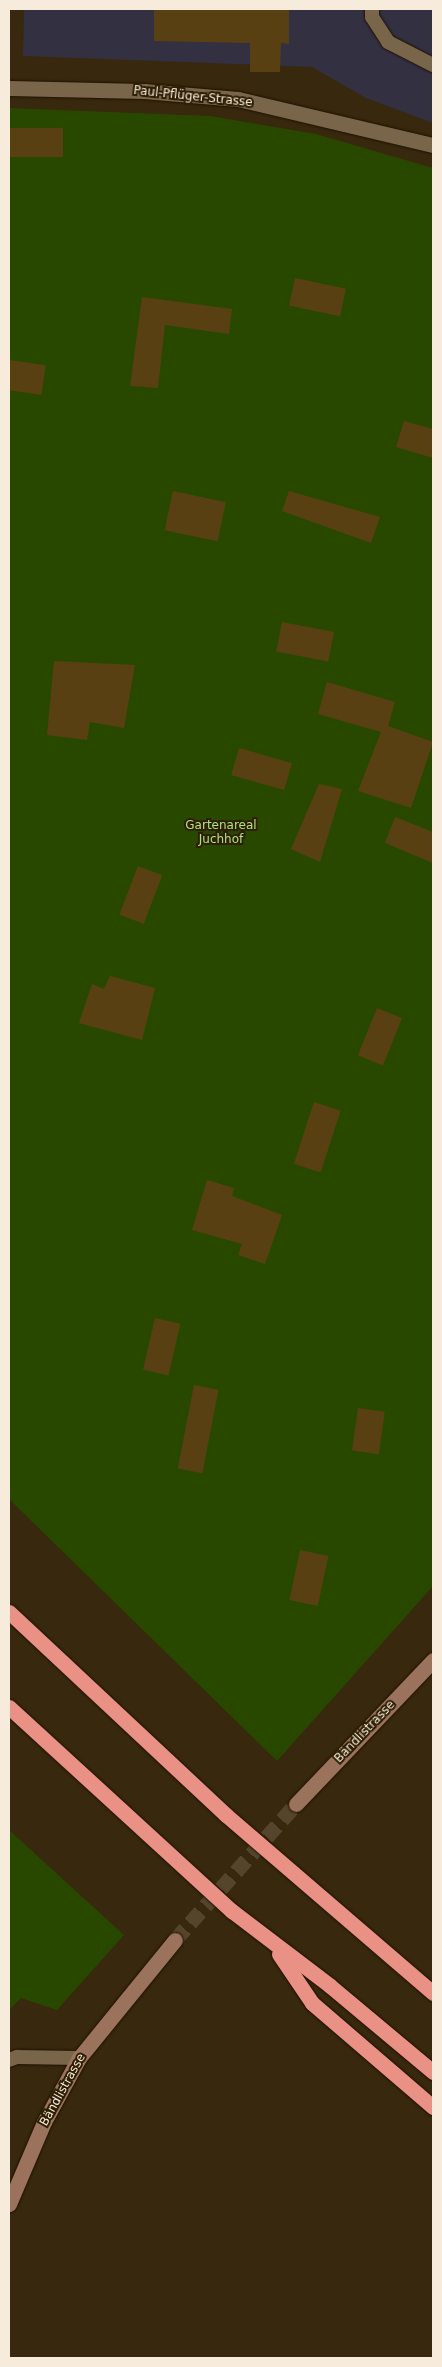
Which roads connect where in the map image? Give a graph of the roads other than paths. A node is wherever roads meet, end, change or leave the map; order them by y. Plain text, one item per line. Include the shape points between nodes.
1 (372, 9) edge
2 (433, 65) edge
3 (9, 88) edge
4 (433, 145) edge
5 (9, 1612) edge
6 (433, 1660) edge
7 (9, 1707) edge
8 (296, 1804) tunnel mouth
9 (175, 1940) tunnel mouth
10 (274, 1946) junction
11 (410, 1974) junction
12 (433, 1983) edge
13 (433, 1993) edge
14 (79, 2058) junction
15 (9, 2060) edge
16 (433, 2072) edge
17 (433, 2106) edge
18 (9, 2204) edge

1 - 2 lane via 372,17 388,42
3 - 4 street, Paul-Pflüger-Strasse via 144,91 238,99
5 - 11 highway via 226,1815
6 - 8 street, Bändlistrasse
7 - 10 highway
9 - 14 street, Bändlistrasse
10 - 16 highway via 329,1985
10 - 17 highway via 312,2003
11 - 12 highway
11 - 13 highway
14 - 15 lane via 17,2057
14 - 18 street, Bändlistrasse via 44,2122

